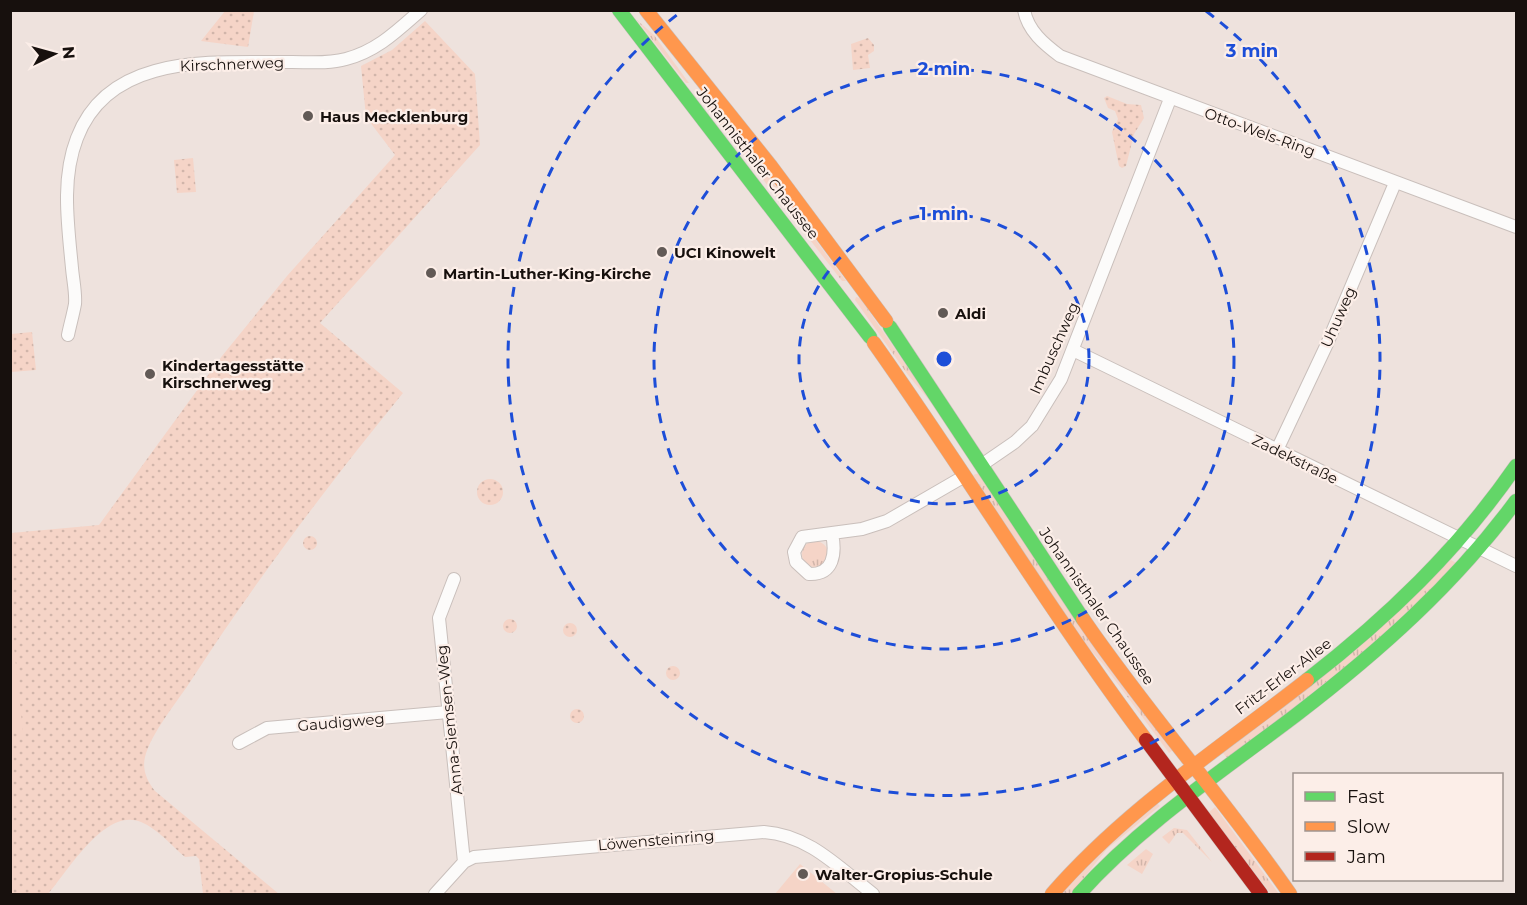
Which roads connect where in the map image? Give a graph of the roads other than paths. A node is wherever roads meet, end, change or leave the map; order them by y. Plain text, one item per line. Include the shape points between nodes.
1 (421, 10) edge
2 (619, 10) edge
3 (646, 10) edge
4 (1024, 10) edge
5 (1170, 99) junction
6 (1395, 183) junction
7 (1516, 227) edge
8 (68, 335) dead end
9 (1073, 350) junction
10 (1278, 450) junction
11 (983, 464) junction
12 (1516, 466) edge
13 (963, 477) junction
14 (1516, 501) edge
15 (832, 534) junction
16 (1461, 540) junction
17 (1482, 549) junction
18 (1516, 566) edge
19 (454, 579) dead end
20 (448, 712) junction
21 (238, 743) dead end
22 (1194, 765) junction
23 (1174, 780) junction
24 (1207, 782) junction
25 (1186, 796) junction
26 (464, 862) junction
27 (435, 894) edge
28 (873, 894) edge
29 (1052, 894) edge
30 (1078, 894) edge
31 (1261, 894) edge
32 (1290, 894) edge

1 - 8 street, Kirschnerweg via 381,45 349,58 177,65 139,75 101,100 83,123 70,166 66,204 75,303
2 - 13 main road, Johannisthaler Chaussee via 872,340
3 - 11 main road, Johannisthaler Chaussee via 770,165 888,324
4 - 5 street, Otto-Wels-Ring via 1043,44 1060,56
5 - 6 street, Otto-Wels-Ring
5 - 9 street, Imbuschweg
6 - 7 street, Otto-Wels-Ring
6 - 10 street, Uhuweg
9 - 10 street, Zadekstraße
9 - 11 street, Imbuschweg via 1047,405 1032,426
10 - 16 street, Zadekstraße
11 - 13 main road, Imbuschweg
11 - 22 main road, Johannisthaler Chaussee via 1126,680
12 - 16 main road, Fritz-Erler-Allee
13 - 15 street, Imbuschweg via 899,516
13 - 23 main road, Johannisthaler Chaussee via 1079,650
14 - 17 main road
15 - 15 street, Imbuschweg via 833,559 825,570 809,574 796,562 794,552 802,537
16 - 17 street, Zadekstraße
16 - 22 main road, Fritz-Erler-Allee via 1417,589 1367,633
17 - 18 street, Zadekstraße
17 - 24 main road via 1390,640
19 - 20 street, Anna-Siemsen-Weg via 439,618
20 - 21 street, Gaudigweg via 267,728
20 - 26 street, Anna-Siemsen-Weg
22 - 23 main road, Fritz-Erler-Allee
22 - 24 main road, Johannisthaler Chaussee
23 - 25 main road, Johannisthaler Chaussee
23 - 29 main road, Fritz-Erler-Allee via 1107,835
24 - 25 main road
24 - 32 main road, Johannisthaler Chaussee
25 - 30 main road via 1109,859
25 - 31 main road, Johannisthaler Chaussee
26 - 27 street
26 - 28 street, Löwensteinring via 474,857 658,840 786,833 811,845

